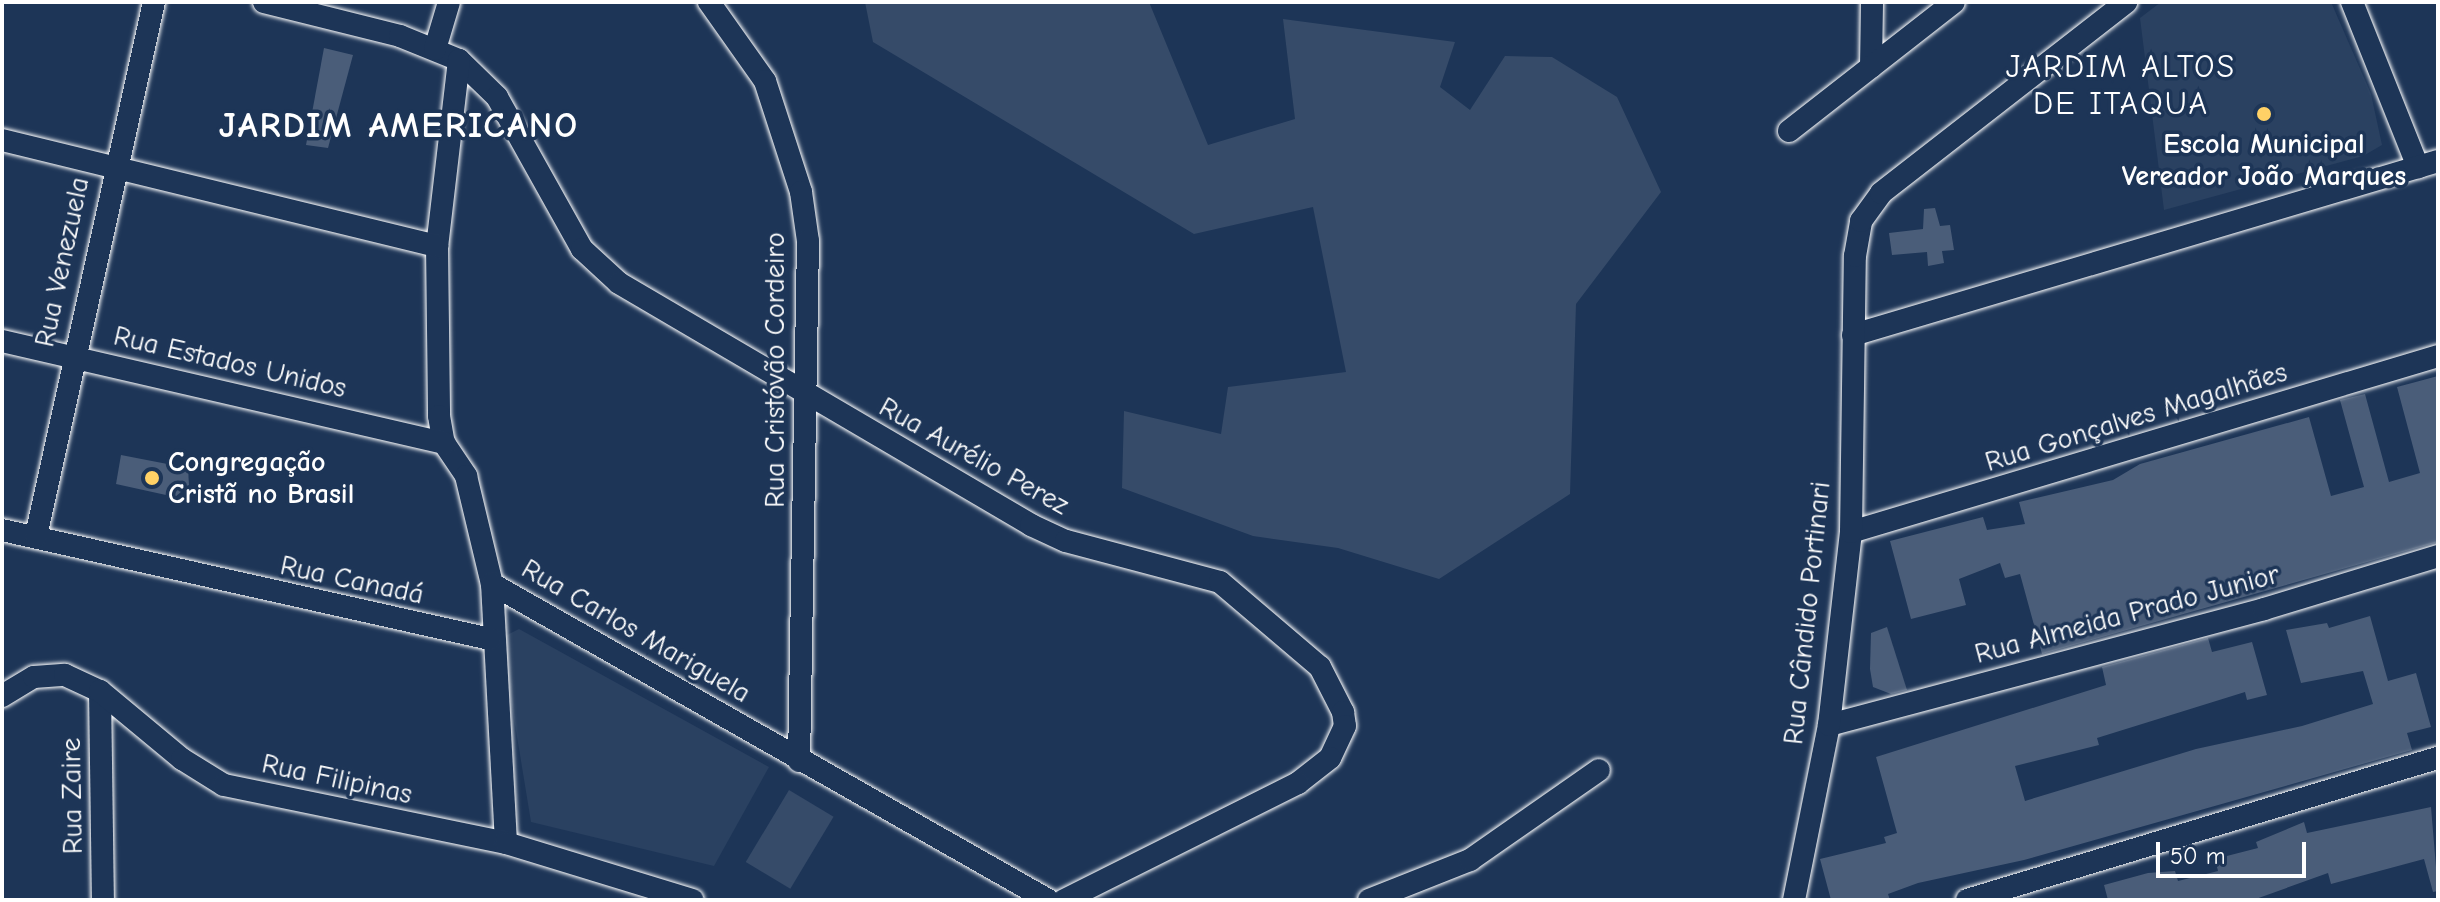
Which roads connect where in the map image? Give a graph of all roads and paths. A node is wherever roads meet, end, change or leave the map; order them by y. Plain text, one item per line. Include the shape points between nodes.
1 (154, 2) edge
2 (264, 2) edge
3 (449, 2) edge
4 (709, 2) edge
5 (1872, 2) edge
6 (1954, 2) edge
7 (2126, 2) edge
8 (2352, 2) edge
9 (435, 49) junction
10 (459, 60) junction
11 (1871, 67) junction
12 (1789, 131) dead end
13 (2, 140) edge
14 (2428, 164) edge
15 (113, 168) junction
16 (437, 246) junction
17 (1853, 335) junction
18 (2, 341) edge
19 (2438, 356) edge
20 (72, 357) junction
21 (808, 397) junction
22 (444, 443) junction
23 (2, 530) edge
24 (1851, 532) junction
25 (36, 536) junction
26 (2438, 556) edge
27 (492, 584) junction
28 (490, 639) junction
29 (100, 691) junction
30 (2, 696) edge
31 (1829, 725) junction
32 (2438, 758) edge
33 (799, 761) junction
34 (1599, 770) dead end
35 (506, 843) junction
36 (103, 900) edge
37 (692, 900) edge
38 (1048, 900) edge
39 (1064, 900) edge
40 (1369, 900) edge
41 (1794, 900) edge
42 (1967, 900) edge

1 - 15 street, Rua Venezuela
2 - 9 street, Rua Aurélio Perez
3 - 9 street
4 - 21 street, Rua Cristóvão Cordeiro via 765,81 801,192
5 - 11 street
6 - 11 street
7 - 17 street, Rua Cândido Portinari via 1881,193 1857,233
8 - 14 street
9 - 10 street, Rua Aurélio Perez
10 - 16 street
10 - 21 street, Rua Aurélio Perez via 497,97 564,222 599,267
11 - 12 street
13 - 15 street
14 - 17 street
15 - 16 street
15 - 20 street, Rua Venezuela
16 - 22 street
17 - 24 street, Rua Cândido Portinari
18 - 20 street, Rua Estados Unidos
19 - 24 street, Rua Gonçalves Magalhães
20 - 22 street, Rua Estados Unidos
20 - 25 street, Rua Venezuela
21 - 33 street, Rua Cristóvão Cordeiro
21 - 39 street, Rua Aurélio Perez via 1055,536 1220,582 1334,685 1345,726 1339,747 1318,768
22 - 27 street, Rua Carlos Mariguela via 466,476
23 - 25 street, Rua Canadá
24 - 31 street, Rua Cândido Portinari
25 - 28 street, Rua Canadá
26 - 31 street, Rua Almeida Prado Junior via 2264,609
27 - 28 street
27 - 33 street, Rua Carlos Mariguela
28 - 35 street
29 - 30 street, Rua Filipinas via 54,674
29 - 35 street, Rua Filipinas via 182,759 224,785
29 - 36 street, Rua Zaire
31 - 41 street, Rua Cândido Portinari
32 - 42 street
33 - 38 street, Rua Carlos Mariguela
34 - 40 street via 1470,860
35 - 37 street, Rua Filipinas

